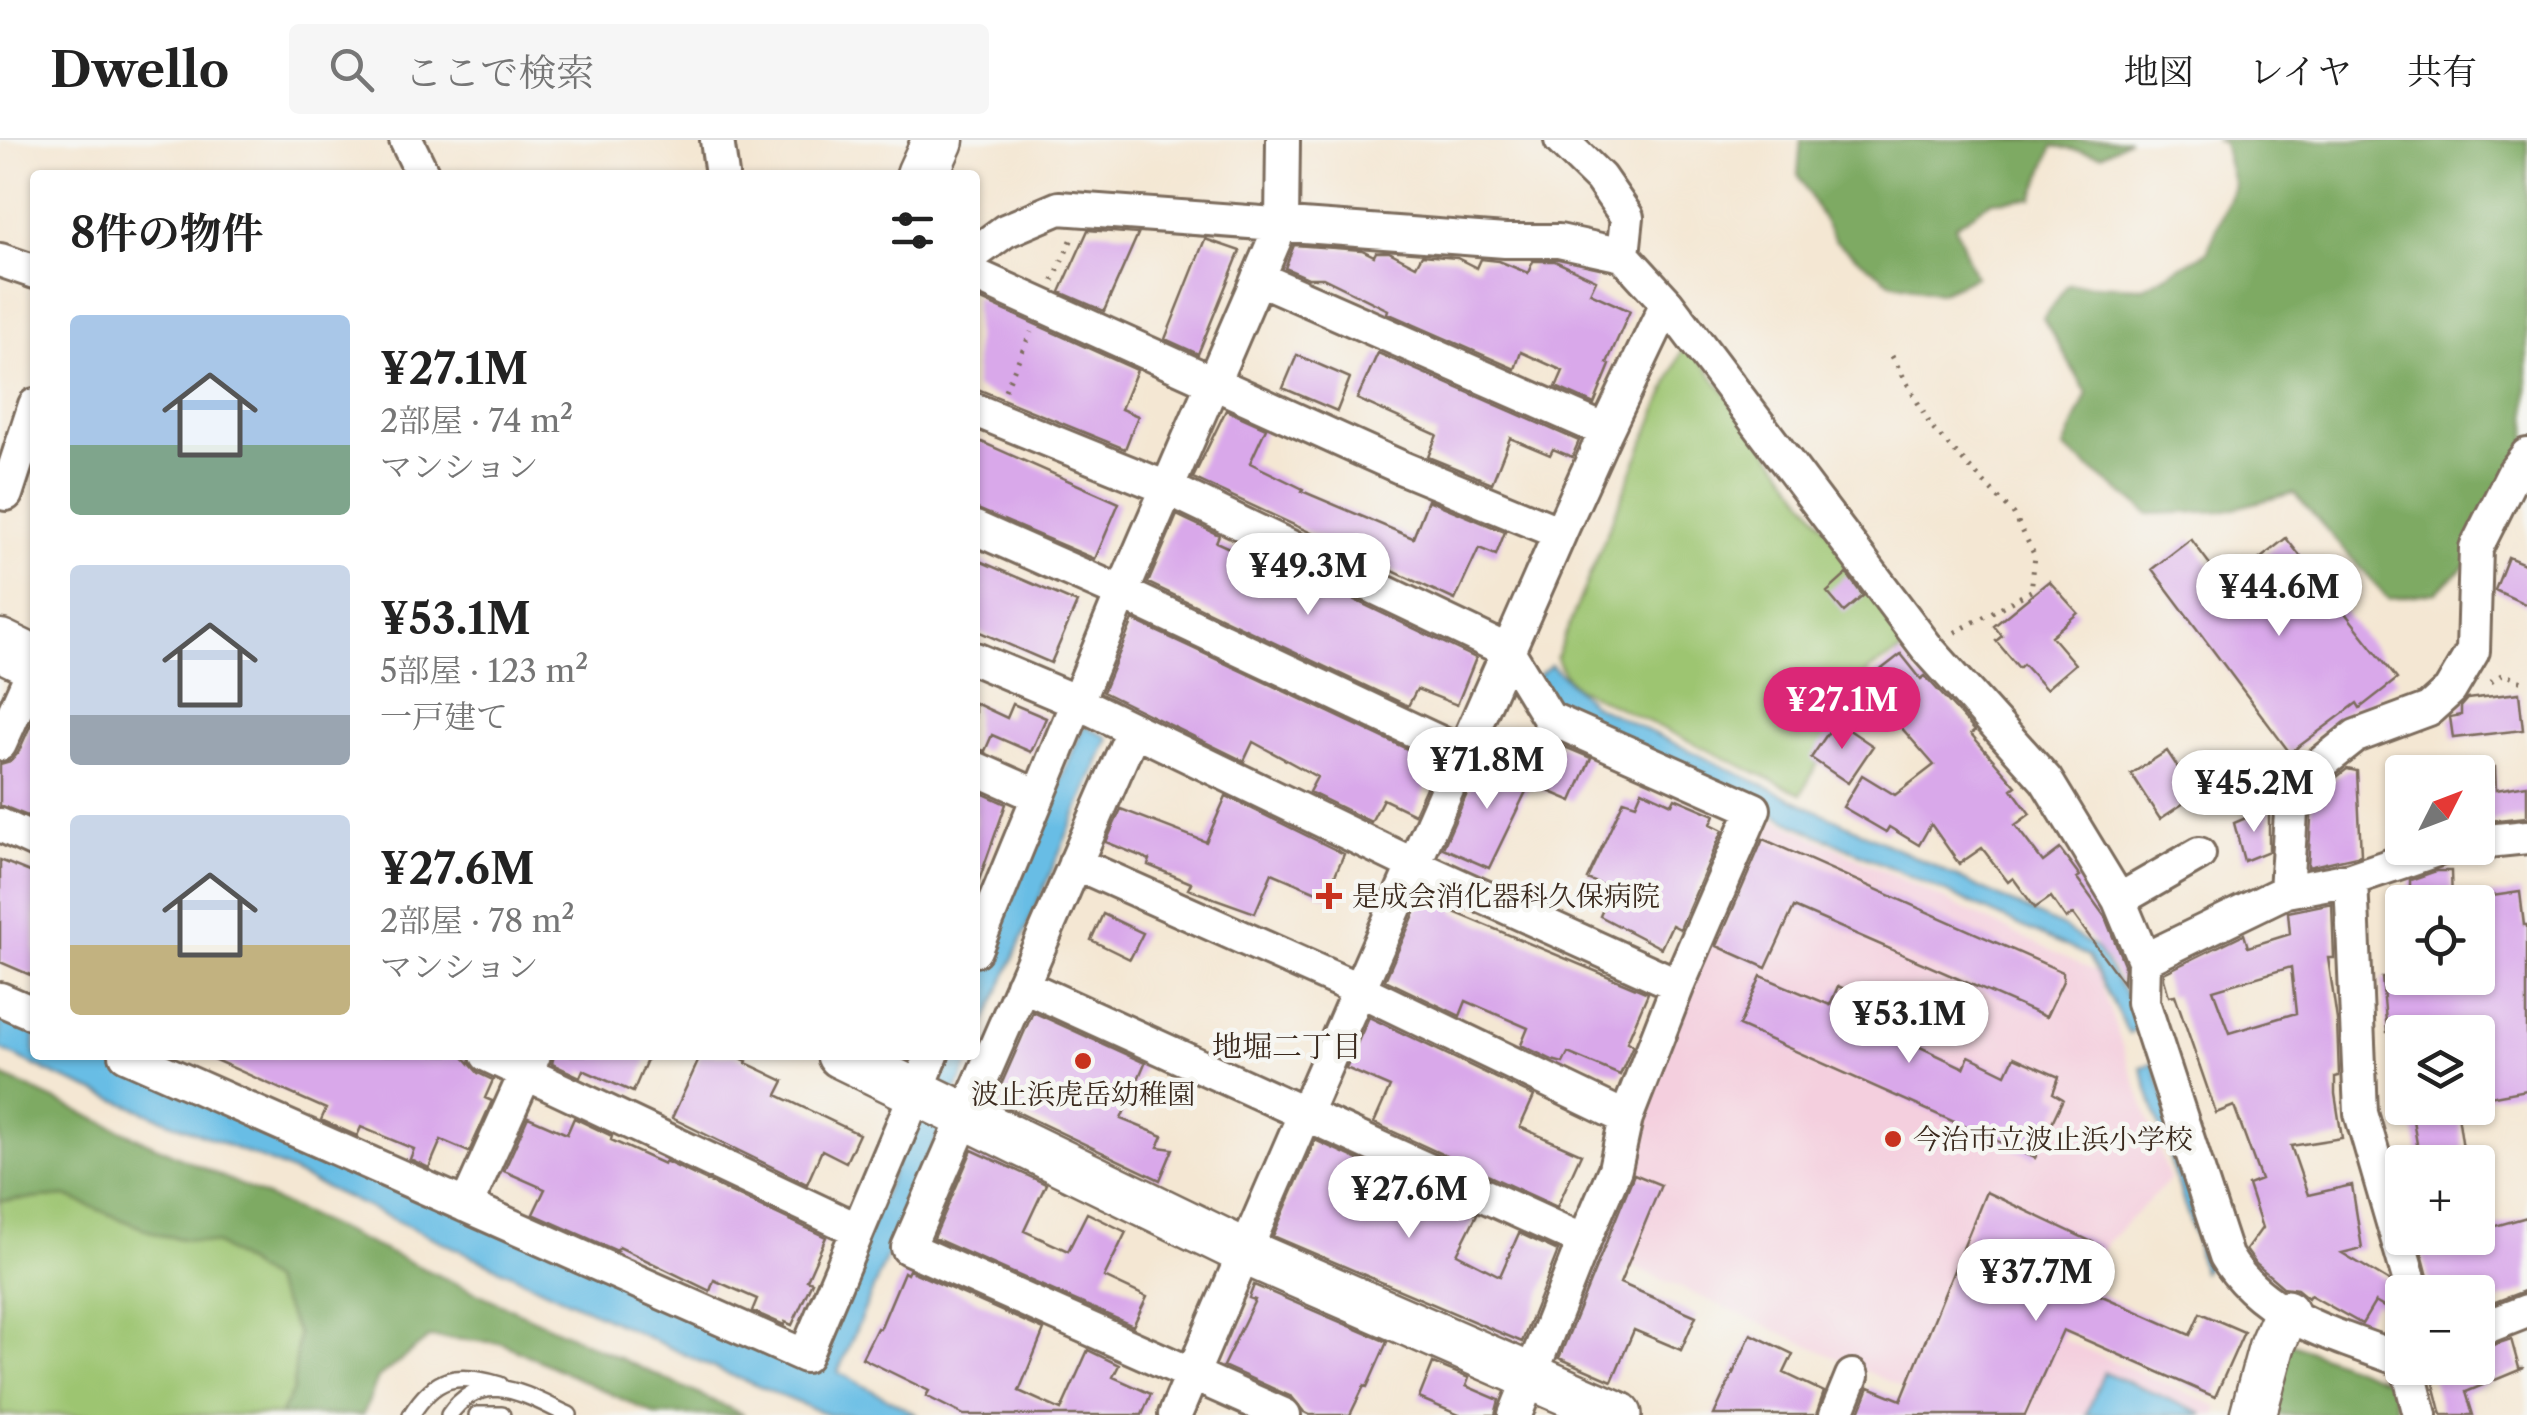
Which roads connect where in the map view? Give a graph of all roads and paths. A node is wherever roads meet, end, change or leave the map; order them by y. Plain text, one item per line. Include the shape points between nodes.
1 (406, 140) edge
2 (717, 140) edge
3 (938, 140) edge
4 (1284, 140) edge
5 (1561, 140) edge
6 (421, 170) edge
7 (721, 170) edge
8 (924, 170) edge
9 (1282, 224) junction
10 (980, 249) edge
11 (1623, 256) junction
12 (0, 260) edge
13 (30, 270) edge
14 (980, 276) edge
15 (1258, 278) junction
16 (1667, 302) junction
17 (1892, 356) dead end
18 (1213, 382) junction
19 (980, 412) edge
20 (30, 427) edge
21 (1606, 431) junction
22 (2527, 455) edge
23 (1167, 488) junction
24 (13, 497) edge
25 (980, 530) edge
26 (1560, 533) junction
27 (1122, 593) junction
28 (0, 645) edge
29 (1928, 650) junction
30 (1508, 651) junction
31 (30, 661) edge
32 (980, 661) edge
33 (30, 675) edge
34 (1077, 702) junction
35 (1133, 731) junction
36 (0, 744) edge
37 (1464, 754) junction
38 (980, 770) edge
39 (1038, 796) junction
40 (0, 824) edge
41 (2527, 837) edge
42 (30, 839) edge
43 (2495, 840) edge
44 (2199, 854) dead end
45 (1076, 863) junction
46 (2392, 865) edge
47 (1416, 866) junction
48 (2351, 879) junction
49 (2286, 890) junction
50 (2120, 900) junction
51 (980, 933) edge
52 (2144, 960) junction
53 (1022, 985) junction
54 (1678, 985) junction
55 (1360, 990) junction
56 (0, 999) edge
57 (30, 1012) edge
58 (151, 1060) edge
59 (862, 1060) edge
60 (530, 1064) edge
61 (181, 1066) edge
62 (924, 1074) edge
63 (966, 1114) junction
64 (1305, 1114) junction
65 (1626, 1118) junction
66 (466, 1206) junction
67 (858, 1230) junction
68 (1584, 1241) junction
69 (1244, 1251) junction
70 (2408, 1275) edge
71 (2527, 1312) edge
72 (2286, 1313) junction
73 (2495, 1324) edge
74 (2385, 1353) edge
75 (1192, 1374) junction
76 (1852, 1376) dead end
77 (2412, 1385) edge
78 (506, 1386) junction
79 (1523, 1396) edge
80 (411, 1415) edge
81 (448, 1415) edge
82 (477, 1415) edge
83 (502, 1415) edge
84 (569, 1415) edge
85 (1175, 1415) edge
86 (1284, 1415) edge
87 (1619, 1415) edge
88 (1836, 1415) edge
89 (2253, 1415) edge
90 (2420, 1415) edge

1 - 6 street
2 - 7 street
3 - 8 main road
4 - 9 street
5 - 11 street via 1600,178 1627,218
9 - 10 street via 1060,208
9 - 11 street via 1559,241
9 - 15 street
11 - 16 street
12 - 13 street
14 - 18 street
15 - 18 street
15 - 21 street
16 - 21 street
16 - 29 street
17 - 29 path via 1932,428 2014,514 2035,556 2032,591
18 - 23 street
18 - 26 street
19 - 23 street
20 - 24 street
21 - 26 street
22 - 49 street via 2476,548 2473,651 2450,690 2429,709 2356,736 2298,781
23 - 27 street
23 - 30 street
25 - 27 street
26 - 30 street
27 - 34 street
27 - 37 street
28 - 31 main road
29 - 50 street via 2046,780
30 - 37 street
30 - 54 street via 1549,718 1754,809
32 - 34 street
33 - 36 street
34 - 35 street
34 - 39 street
35 - 45 street
35 - 47 street
37 - 47 street
38 - 39 street
39 - 51 street
40 - 42 street
41 - 43 street
44 - 50 street
45 - 53 street
45 - 55 street
46 - 48 street
47 - 54 street
47 - 55 street
48 - 49 street
48 - 70 street via 2361,1114
49 - 52 street
50 - 52 street
52 - 72 street via 2144,1002 2226,1256 2262,1298
53 - 63 street
53 - 64 street
54 - 65 street
55 - 64 street
55 - 65 street
56 - 57 street
58 - 61 street
59 - 62 street
60 - 66 street
60 - 67 street
61 - 66 street
62 - 63 street
62 - 67 street
63 - 69 street
63 - 75 street via 908,1248
64 - 68 street
64 - 69 street
65 - 68 street via 1615,1169
66 - 67 street via 805,1356
68 - 79 street
69 - 75 street
69 - 79 street
71 - 73 street
72 - 74 street
72 - 89 street
75 - 85 street
75 - 86 street
76 - 88 street
77 - 90 street
78 - 80 lane via 453,1378 434,1386
78 - 81 lane via 473,1392
78 - 84 lane
79 - 87 street
82 - 83 lane

